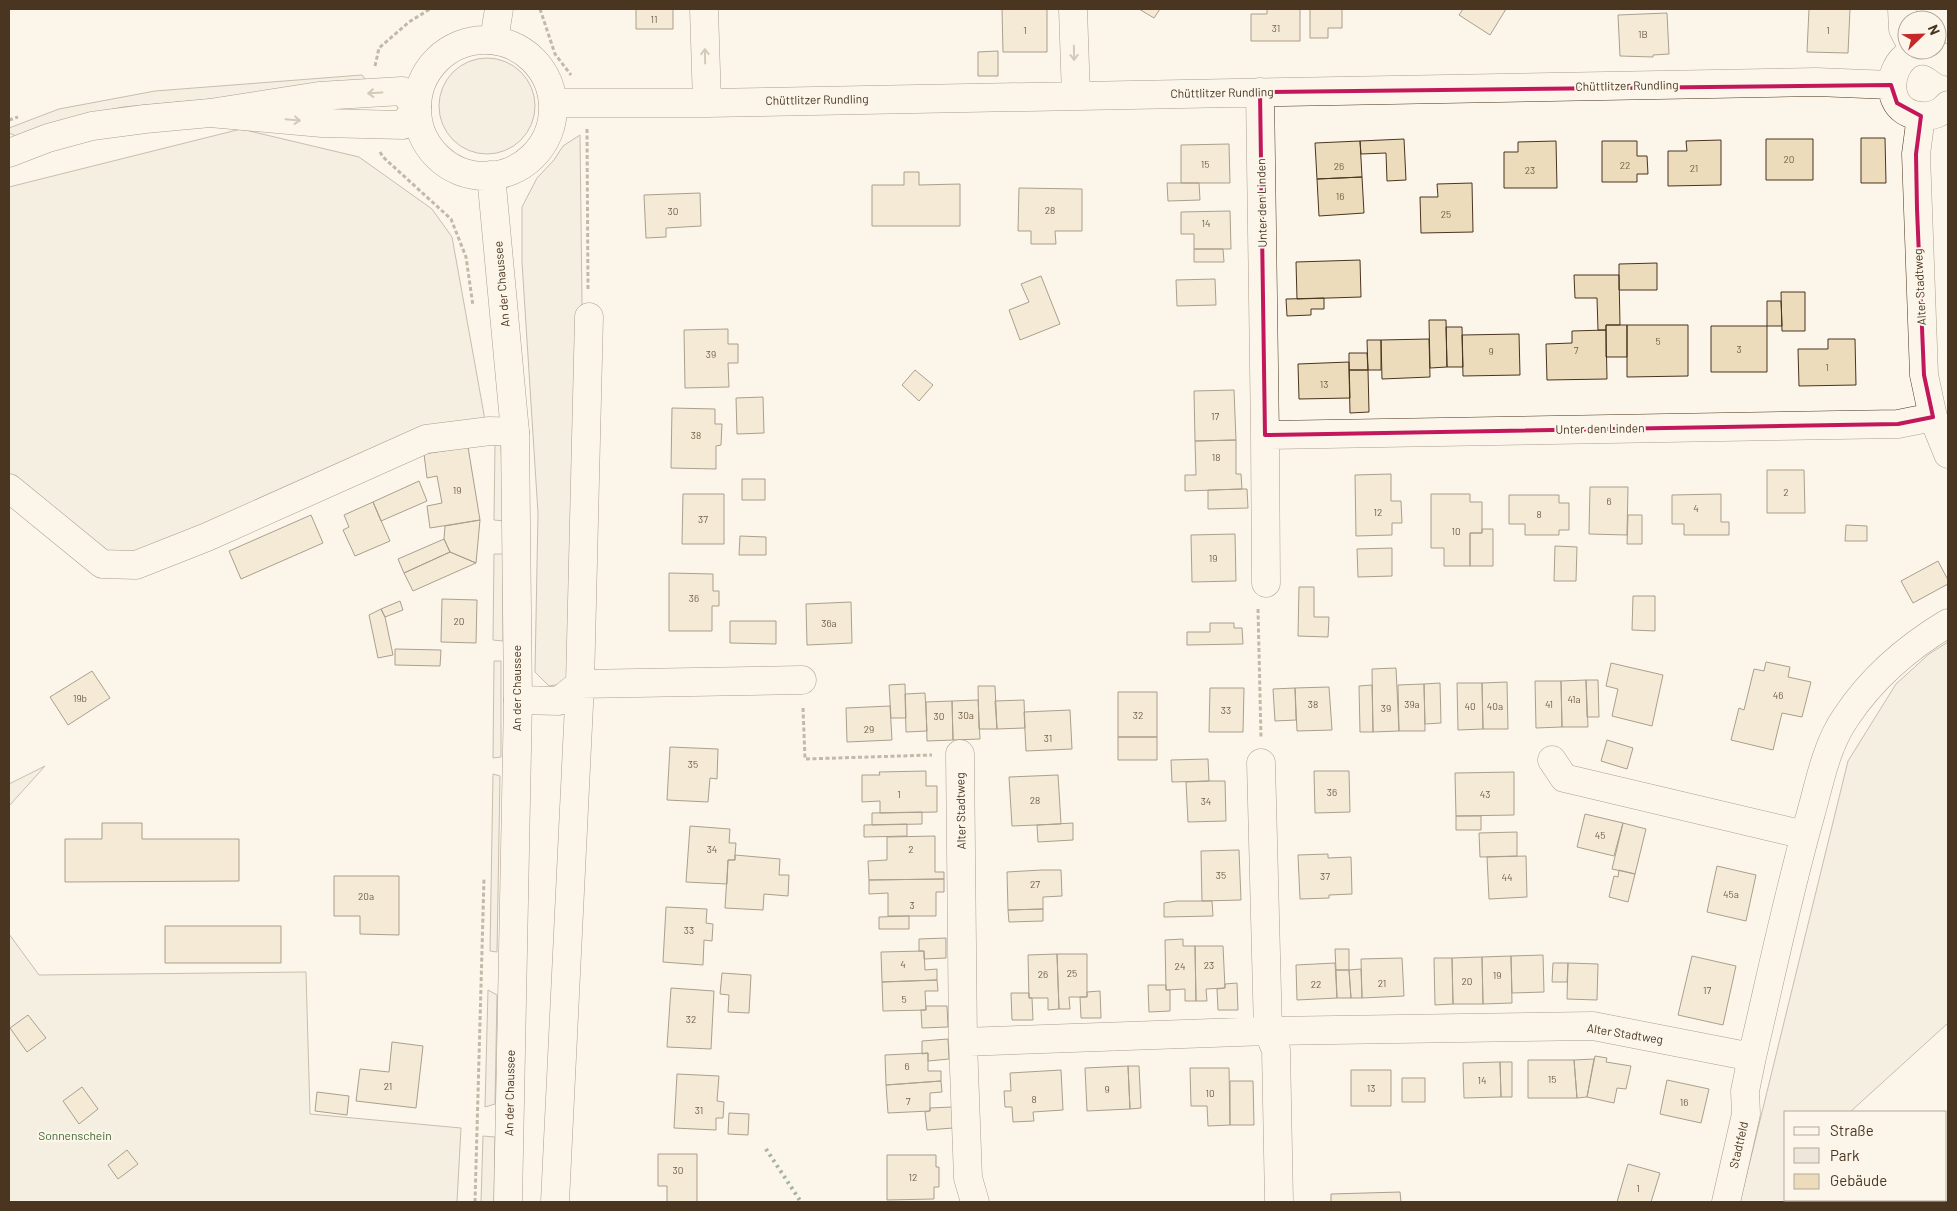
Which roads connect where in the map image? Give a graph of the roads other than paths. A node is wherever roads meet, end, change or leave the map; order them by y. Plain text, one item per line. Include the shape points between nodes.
1 (499, 9) edge
2 (704, 9) edge
3 (1073, 9) edge
4 (494, 40) junction
5 (1901, 60) edge
6 (1891, 85) junction
7 (1260, 92) junction
8 (1076, 96) junction
9 (553, 103) junction
10 (707, 103) junction
11 (1948, 105) edge
12 (417, 107) junction
13 (210, 113) junction
14 (1921, 116) junction
15 (9, 153) edge
16 (491, 175) junction
17 (589, 317) road end
18 (1933, 417) junction
19 (515, 432) junction
20 (1265, 435) junction
21 (1948, 454) edge
22 (9, 488) edge
23 (1266, 583) road end
24 (1948, 622) edge
25 (802, 680) road end
26 (580, 684) junction
27 (518, 700) junction
28 (960, 754) road end
29 (1552, 760) dead end
30 (1261, 763) road end
31 (1805, 836) junction
32 (1268, 1031) junction
33 (963, 1042) junction
34 (1752, 1058) junction
35 (508, 1202) edge
36 (555, 1202) edge
37 (975, 1202) edge
38 (1279, 1202) edge
39 (1726, 1202) edge

1 - 4 street
10 -> 2 street
3 -> 8 street
4 - 9 street via 518,48 535,62 547,80
4 - 12 street via 468,42 441,56 423,80
5 - 6 street via 1894,71
6 - 7 street, Chüttlitzer Rundling via 1816,82
6 - 14 street via 1897,103 1912,114
7 - 8 street, Chüttlitzer Rundling
7 - 20 street, Unter den Linden
8 - 10 street, Chüttlitzer Rundling
9 - 10 street, Chüttlitzer Rundling
9 - 16 street via 553,118 538,151 510,171
11 - 14 street via 1934,115
12 -> 13 street via 402,91 319,96
13 -> 12 street via 322,123 403,125
12 - 16 street via 420,128 428,145 441,159 474,175
13 - 15 street via 92,126
14 - 18 street, Alter Stadtweg via 1916,154 1917,209 1924,375
16 - 19 street, An der Chaussee
17 - 26 street
18 - 20 street, Unter den Linden via 1898,424
18 - 21 street, Alter Stadtweg
19 - 22 street via 490,431 426,439 207,537 136,565 102,564
19 - 27 street, An der Chaussee
20 - 23 street, Unter den Linden
24 - 31 street via 1895,660 1845,718 1828,750
25 - 26 street
26 - 27 street via 559,701
26 - 36 street
27 - 35 street, An der Chaussee
28 - 33 street, Alter Stadtweg
29 - 31 street via 1564,778
30 - 32 street
31 - 34 street
32 - 33 street, Alter Stadtweg
32 - 34 street, Alter Stadtweg via 1593,1026
32 - 38 street via 1276,1050
33 - 37 street, Alter Stadtweg via 968,1178
34 - 39 street, Stadtfeld via 1745,1090 1746,1114

